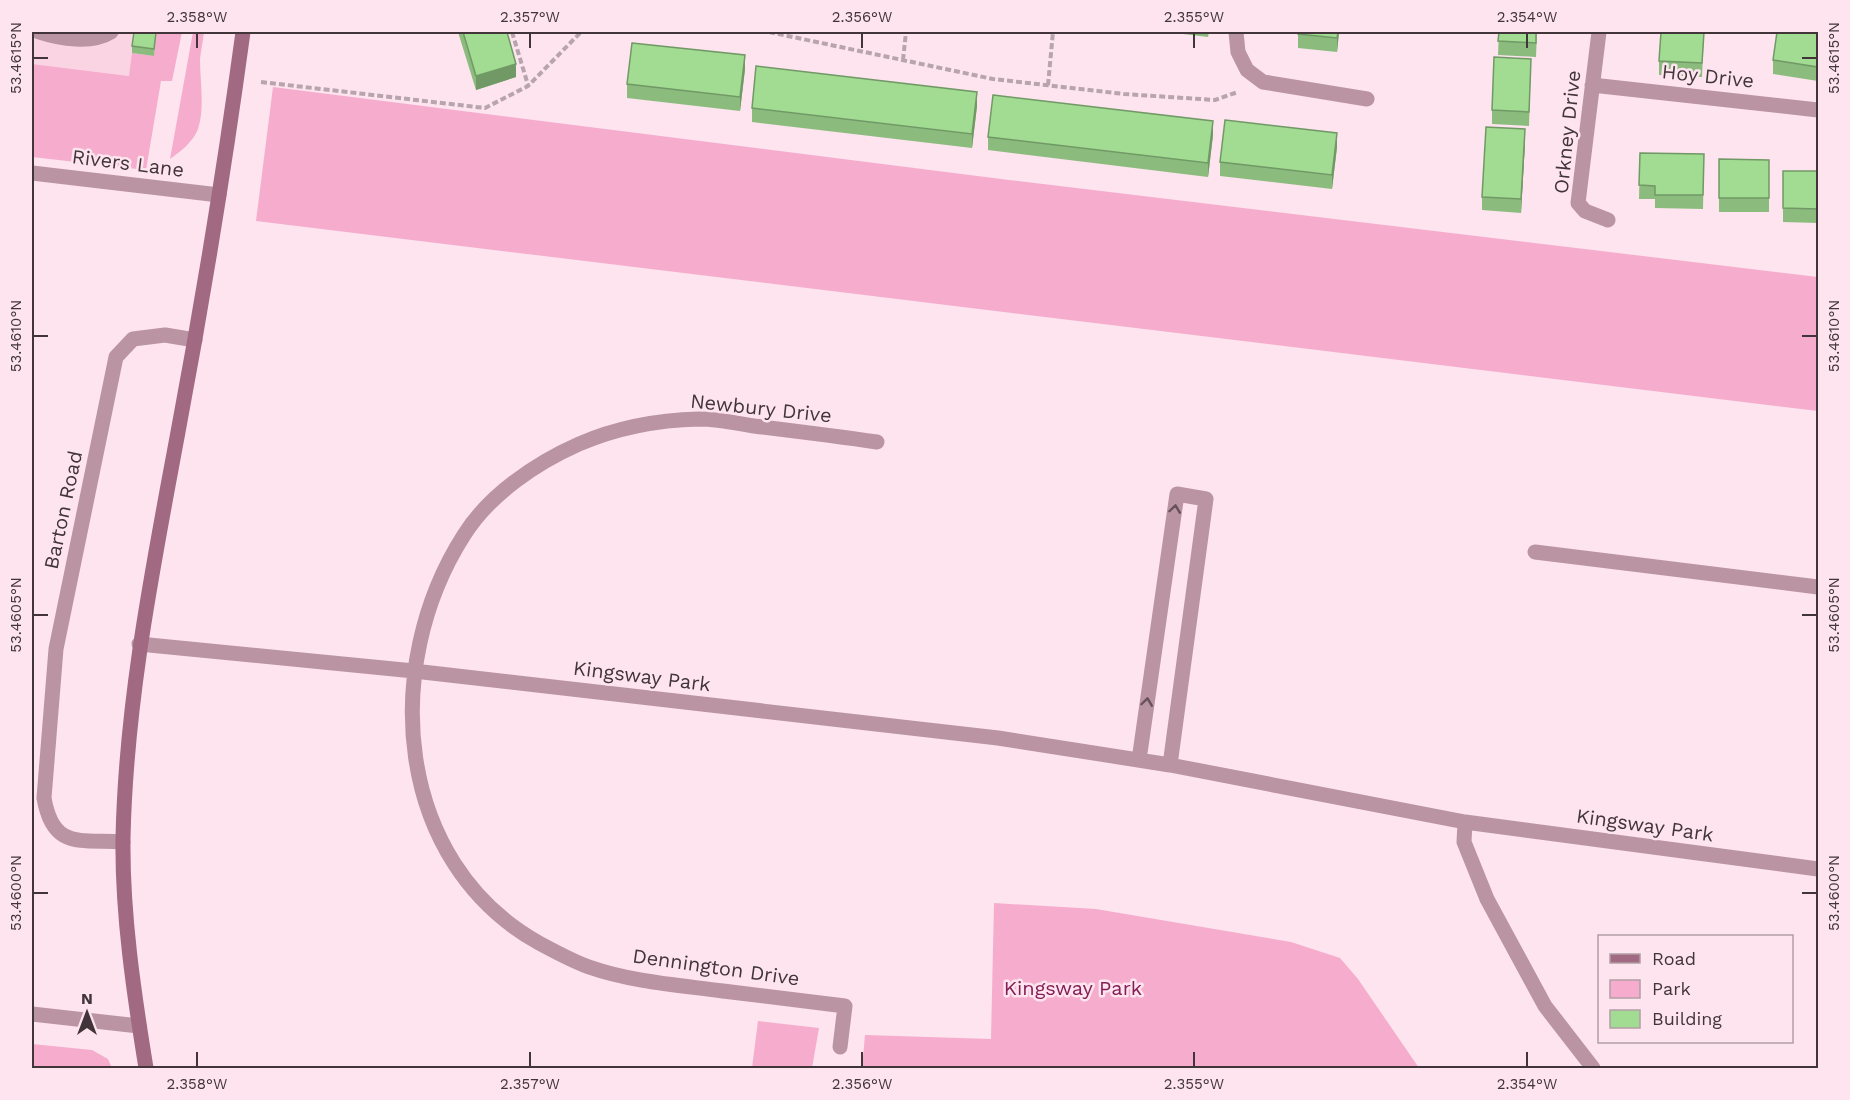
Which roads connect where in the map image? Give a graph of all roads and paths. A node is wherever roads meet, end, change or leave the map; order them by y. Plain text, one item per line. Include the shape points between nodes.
1 (39, 32) edge
2 (111, 32) edge
3 (243, 32) edge
4 (512, 32) edge
5 (581, 32) edge
6 (769, 32) edge
7 (906, 32) edge
8 (1053, 32) edge
9 (1236, 32) edge
10 (1599, 32) edge
11 (903, 60) junction
12 (237, 79) junction
13 (1263, 82) junction
14 (1048, 85) junction
15 (1592, 85) junction
16 (528, 86) junction
17 (1367, 99) dead end
18 (1818, 110) edge
19 (32, 173) edge
20 (219, 195) junction
21 (1608, 220) dead end
22 (195, 340) junction
23 (877, 442) dead end
24 (1535, 552) dead end
25 (1818, 586) edge
26 (139, 644) junction
27 (414, 671) junction
28 (1139, 759) junction
29 (1170, 765) junction
30 (1465, 822) junction
31 (123, 842) junction
32 (1818, 869) edge
33 (32, 1014) edge
34 (139, 1026) junction
35 (840, 1047) dead end
36 (146, 1068) edge
37 (1593, 1068) edge

1 - 2 street via 84,39
3 - 12 main road
4 - 16 path
5 - 16 path
6 - 11 path
7 - 11 path
8 - 14 path
9 - 13 street via 1238,52 1247,70
10 - 15 street, Orkney Drive
11 - 14 path
12 - 16 path via 485,108
12 - 20 main road
13 - 14 path via 1215,100
13 - 17 street
15 - 18 street, Hoy Drive
15 - 21 street, Orkney Drive via 1578,203 1585,211
19 - 20 street, Rivers Lane
20 - 22 main road
22 - 26 main road
22 - 31 street, Barton Road via 165,335 133,339 116,357 56,649 44,798 47,815 53,829 67,839
23 - 27 street, Newbury Drive via 701,419 641,424 581,443 536,465 500,493 465,533 441,576
24 - 25 street
26 - 27 street, Kingsway Park
26 - 31 main road via 129,727
27 - 28 street, Kingsway Park via 998,738
27 - 35 street, Dennington Drive via 412,736 422,790 436,833 460,874 494,913 538,942 588,967 647,982 846,1006
28 - 29 street, Kingsway Park
28 -> 29 street via 1177,494 1206,499
29 - 30 street, Kingsway Park
30 - 32 street, Kingsway Park
30 - 37 street via 1464,843 1487,899 1545,1006
31 - 34 main road
33 - 34 street
34 - 36 main road

